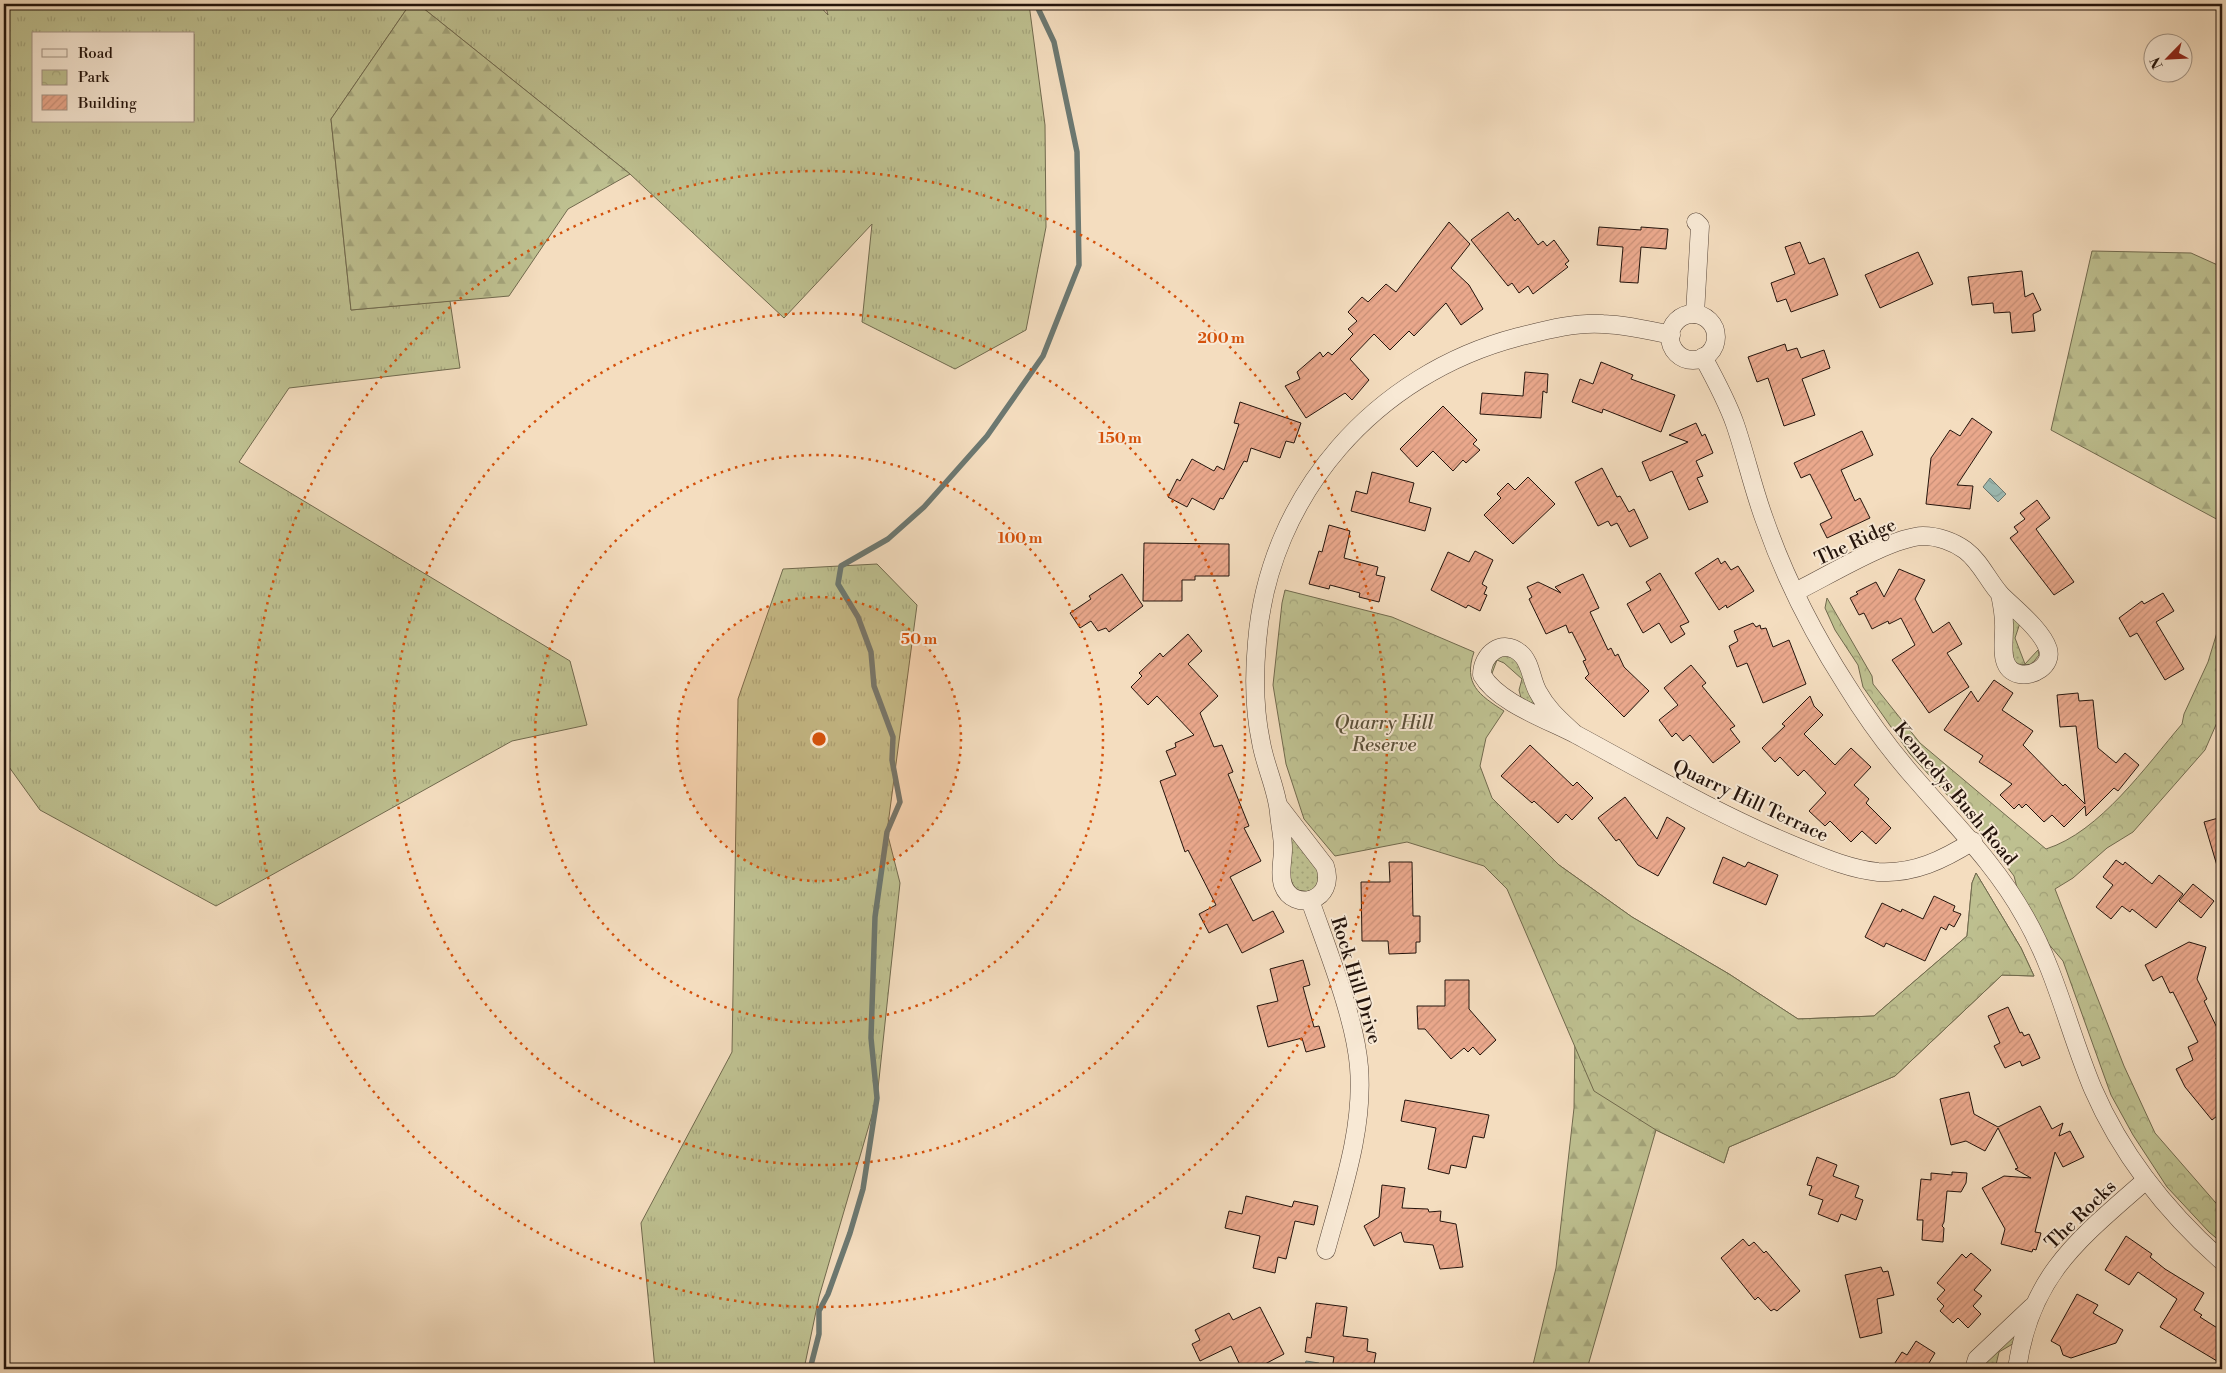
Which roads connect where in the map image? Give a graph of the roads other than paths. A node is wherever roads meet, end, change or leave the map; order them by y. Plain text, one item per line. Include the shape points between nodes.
1 (1696, 222) dead end
2 (1695, 314) junction
3 (1671, 335) junction
4 (1704, 357) junction
5 (1795, 592) junction
6 (2000, 594) dead end
7 (1574, 733) junction
8 (1278, 805) junction
9 (1973, 841) junction
10 (1310, 900) junction
11 (2146, 1180) junction
12 (1326, 1250) dead end
13 (2222, 1261) edge
14 (2032, 1307) junction
15 (1974, 1369) edge
16 (2017, 1369) edge

1 - 2 street via 1700,226
2 - 3 street via 1679,319
2 - 4 street via 1709,320 1716,332 1714,347
3 - 4 street via 1672,345 1681,356 1690,359
3 - 8 street, Rock Hill Drive via 1624,326 1582,324 1500,342 1468,353 1420,377 1369,416 1346,439 1319,472 1302,500 1271,570 1262,608 1256,648 1256,708 1261,742
4 - 5 street, Kennedys Bush Road via 1735,424 1765,521
5 - 6 street, The Ridge via 1891,544 1924,536 1953,542 1964,550 1981,566
5 - 9 street, Kennedys Bush Road via 1829,657 1867,717 1918,782
7 - 7 street, Quarry Hill Terrace via 1544,720 1487,685 1482,668 1492,650 1501,646 1522,654 1543,701
7 - 9 street, Quarry Hill Terrace via 1758,832 1854,868 1880,872 1929,865
8 - 10 street, Rock Hill Drive via 1284,888 1291,896
8 - 10 street, Rock Hill Drive via 1328,874 1325,890
9 - 11 street, Kennedys Bush Road via 2005,885 2036,938 2094,1090 2121,1143
10 - 12 street, Rock Hill Drive via 1354,1032 1359,1068 1355,1131
11 - 13 street, Kennedys Bush Road via 2183,1224
11 - 14 street, The Rocks via 2066,1253
14 - 15 street, The Rocks via 1978,1359
14 - 16 street, The Rocks

